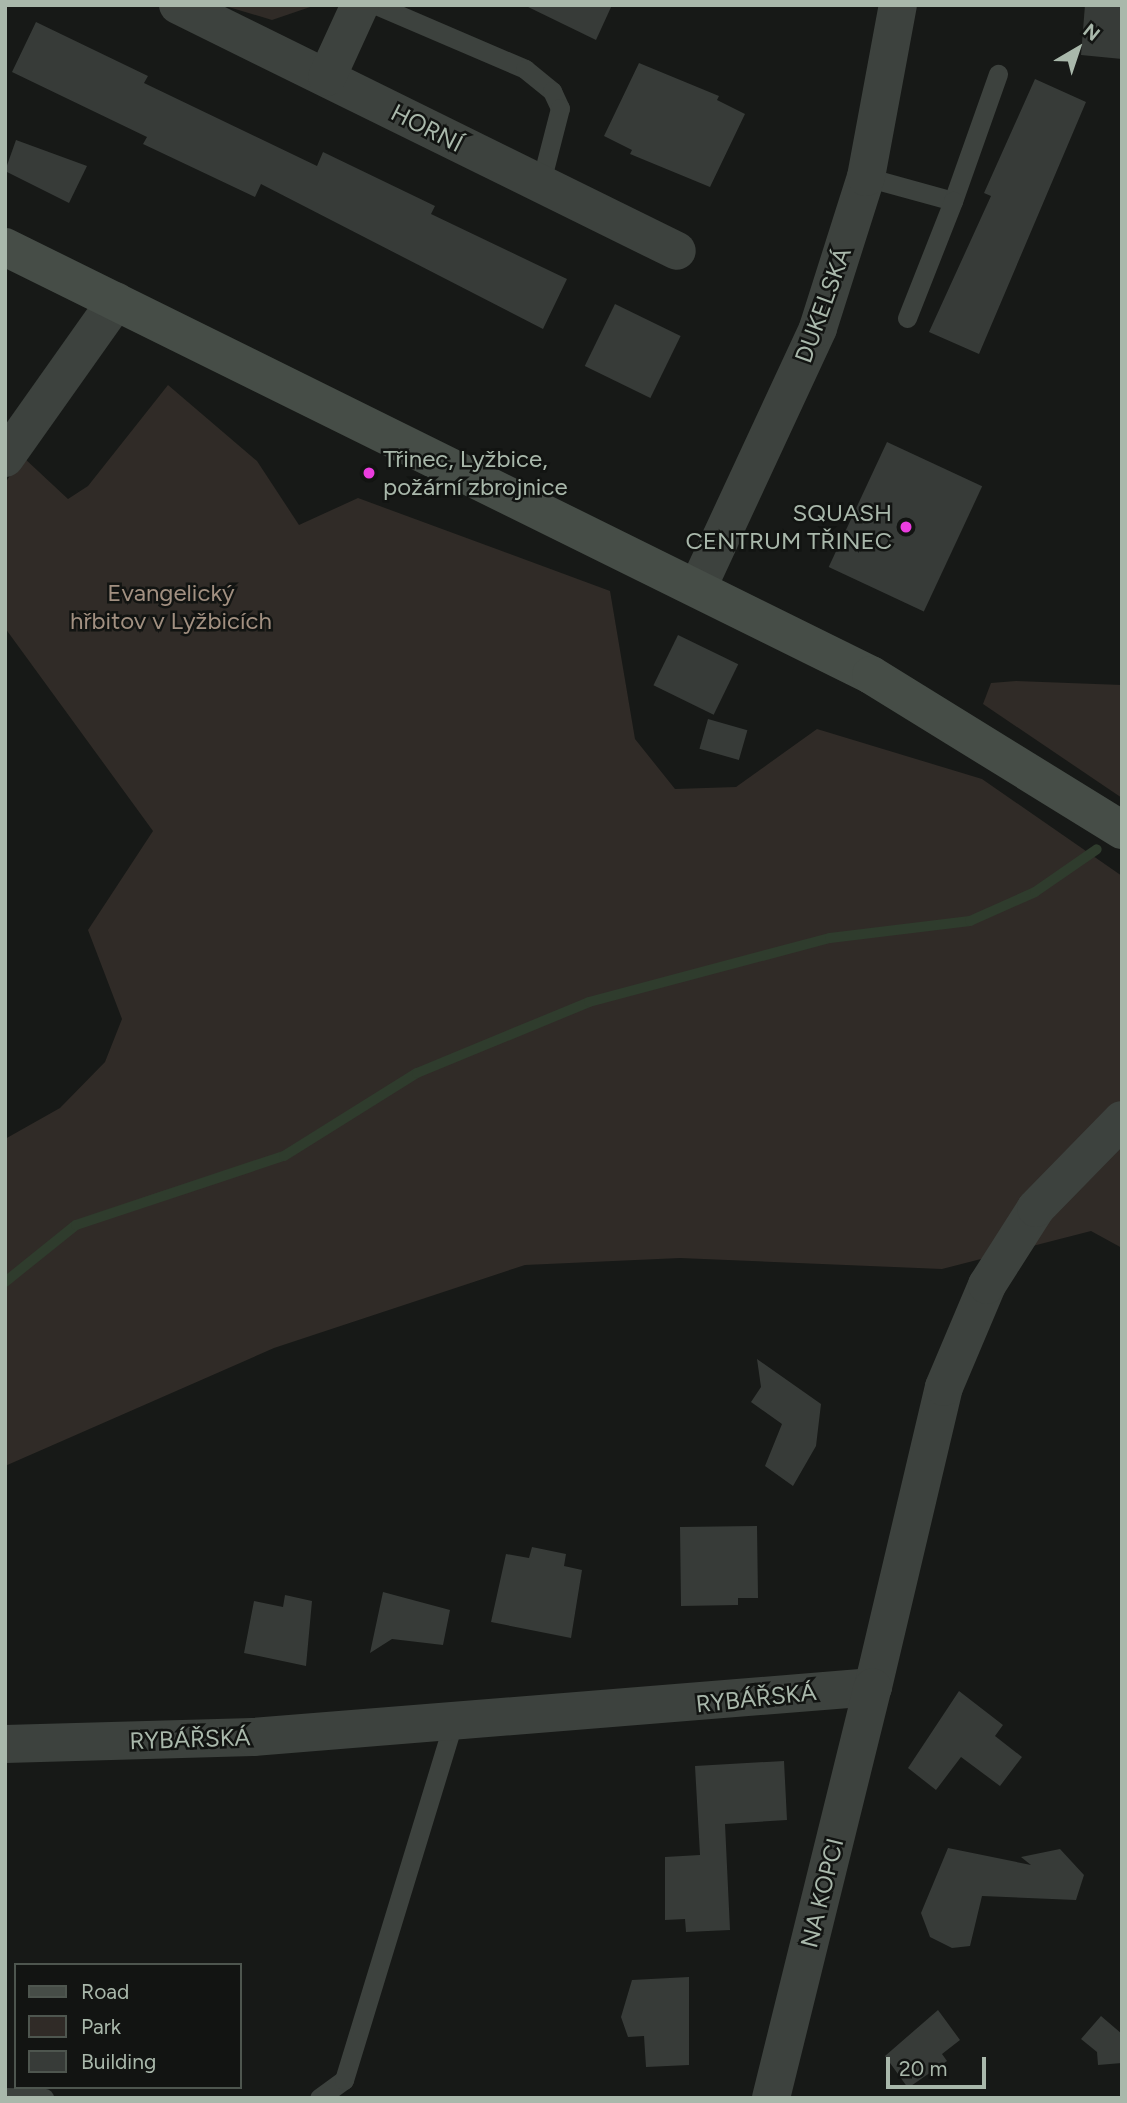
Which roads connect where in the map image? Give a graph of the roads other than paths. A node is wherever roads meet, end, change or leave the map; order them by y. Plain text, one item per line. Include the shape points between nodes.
1 (178, 5) edge
2 (360, 5) edge
3 (376, 5) edge
4 (898, 5) edge
5 (998, 74) dead end
6 (327, 77) junction
7 (866, 177) junction
8 (540, 186) junction
9 (953, 201) junction
10 (5, 247) edge
11 (677, 251) dead end
12 (116, 301) junction
13 (907, 318) dead end
14 (5, 458) edge
15 (698, 587) junction
16 (1122, 830) edge
17 (1122, 1120) edge
18 (873, 1687) junction
19 (453, 1723) junction
20 (5, 1744) edge
21 (5, 2097) edge
22 (44, 2098) edge
23 (319, 2098) edge
24 (771, 2098) edge

1 - 6 street, HORNÍ
2 - 6 street
3 - 8 lane via 525,69 552,91 560,108
4 - 7 street, DUKELSKÁ
5 - 9 lane
6 - 8 street, HORNÍ
7 - 9 lane
7 - 15 street, DUKELSKÁ via 818,328
8 - 11 street, HORNÍ
9 - 13 lane
10 - 12 main road
12 - 14 street
12 - 15 main road
15 - 16 main road via 954,721
17 - 18 street via 1036,1208 987,1285 944,1387
18 - 19 street, RYBÁŘSKÁ
18 - 24 street, NA KOPCI
19 - 20 street, RYBÁŘSKÁ via 253,1737
19 - 23 lane via 344,2080
21 - 22 lane

